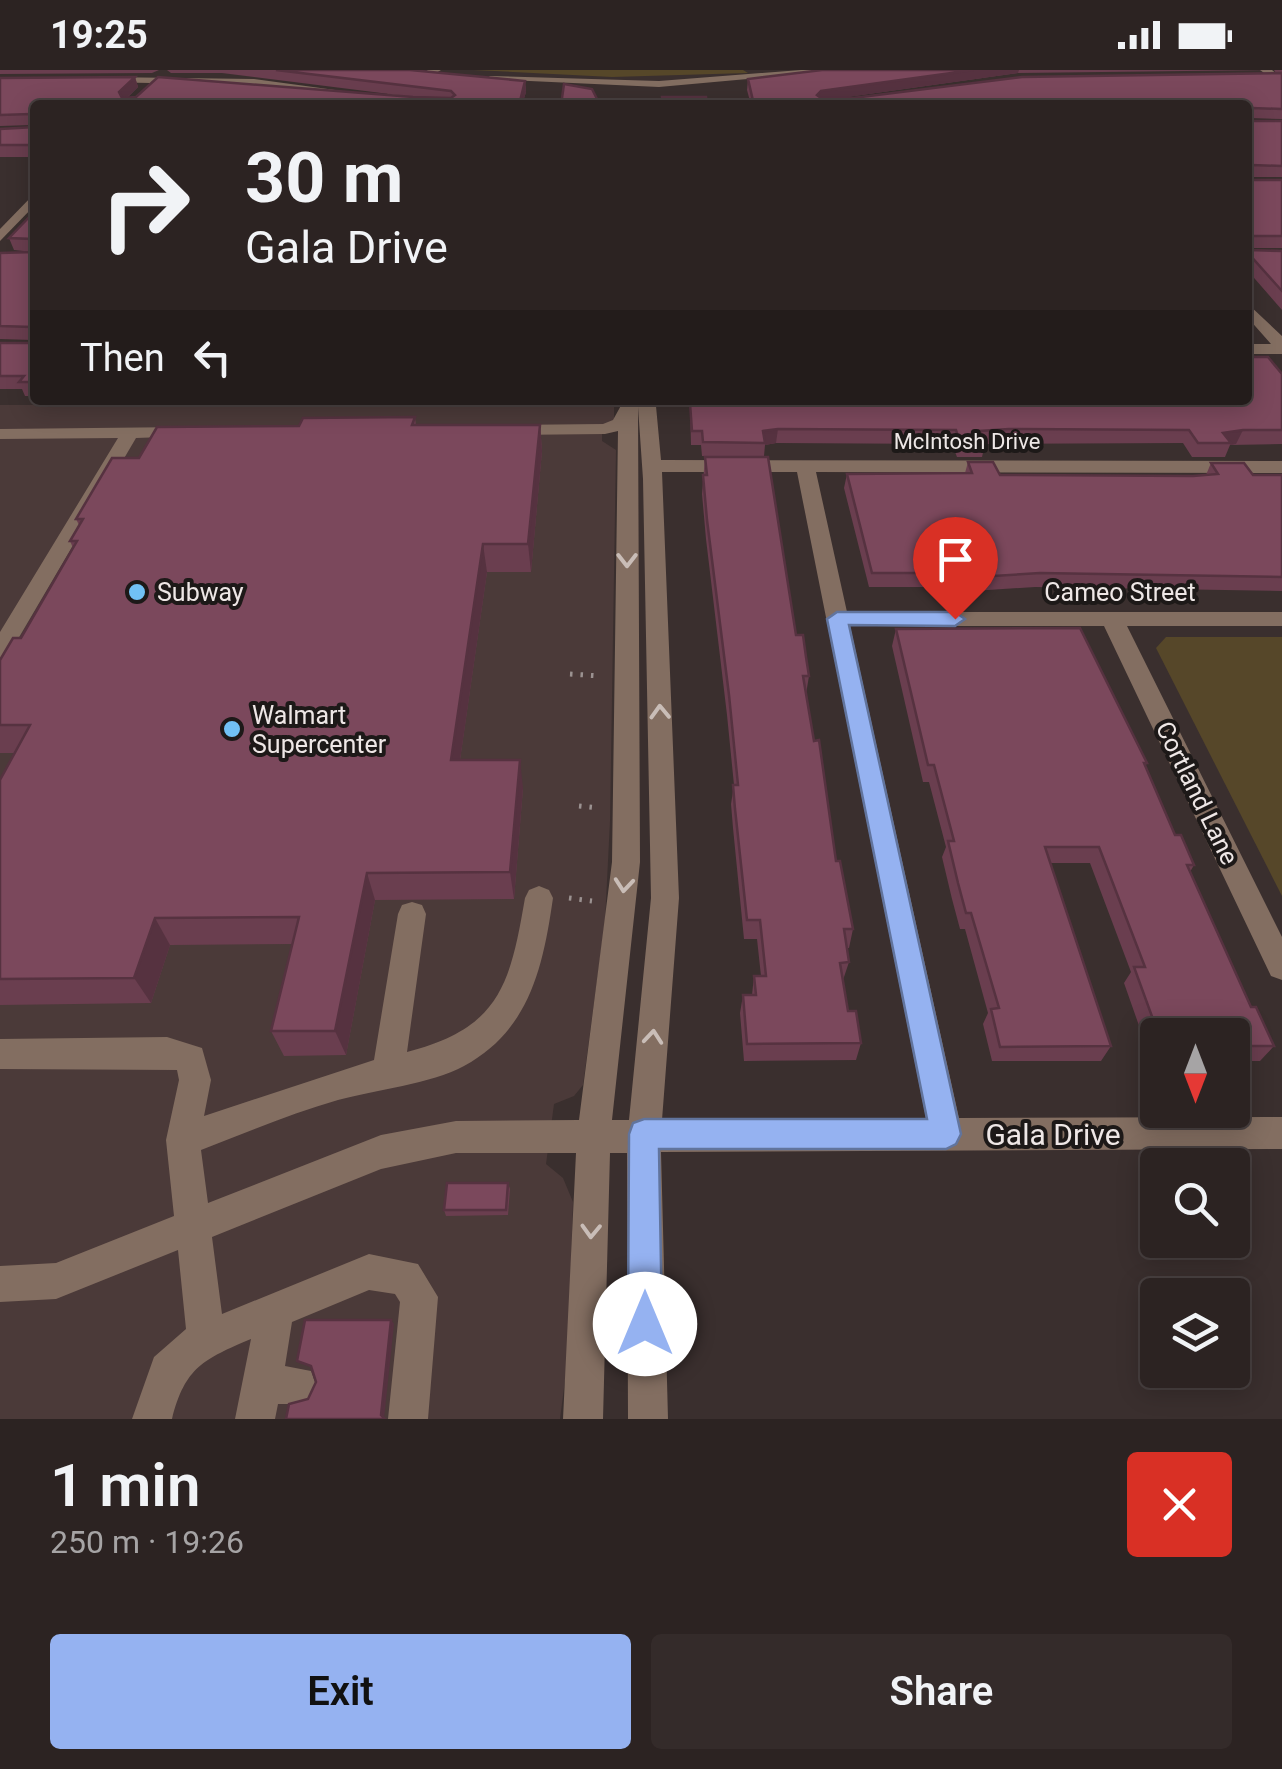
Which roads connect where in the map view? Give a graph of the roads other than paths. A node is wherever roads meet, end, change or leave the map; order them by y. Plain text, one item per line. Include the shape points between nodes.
1 (410, 70) edge
2 (841, 70) edge
3 (820, 71) edge
4 (437, 72) edge
5 (161, 75) edge
6 (475, 77) edge
7 (102, 80) edge
8 (846, 87) edge
9 (144, 92) edge
10 (387, 98) junction
11 (383, 100) edge
12 (405, 100) edge
13 (30, 203) edge
14 (0, 237) edge
15 (1252, 314) edge
16 (1282, 348) edge
17 (1252, 349) edge
18 (633, 405) edge
19 (641, 405) edge
20 (489, 430) edge
21 (538, 430) junction
22 (208, 432) edge
23 (130, 433) junction
24 (0, 434) edge
25 (640, 464) junction
26 (805, 466) junction
27 (1282, 467) edge
28 (837, 619) junction
29 (1112, 619) junction
30 (1282, 619) edge
31 (0, 651) edge
32 (554, 898) road end
33 (412, 914) dead end
34 (1282, 968) edge
35 (0, 1054) edge
36 (388, 1070) junction
37 (1282, 1133) edge
38 (594, 1134) junction
39 (644, 1134) junction
40 (946, 1134) junction
41 (183, 1140) junction
42 (192, 1227) junction
43 (0, 1284) edge
44 (276, 1310) junction
45 (206, 1339) junction
46 (271, 1396) edge
47 (404, 1398) edge
48 (152, 1419) edge
49 (583, 1419) edge
50 (648, 1419) edge

1 - 4 street
2 - 3 street
3 - 6 street via 629,87
3 - 8 street
4 - 10 street
5 - 7 street via 128,84
5 - 9 street
5 - 10 street
10 - 11 street
10 - 12 street
13 - 14 street
15 - 16 street
16 - 17 street
18 - 21 street via 620,424 605,429
19 - 25 street via 648,406
20 - 21 street
21 - 25 street via 604,438
22 - 23 street
23 - 24 street
23 - 31 street
25 - 26 street, McIntosh Drive
25 -> 38 street via 626,862
39 -> 25 street via 665,898
26 - 27 street, McIntosh Drive
26 - 28 street
28 - 29 street, Cameo Street
28 - 40 street
29 - 30 street, Cameo Street
29 - 34 street, Cortland Lane
32 - 36 street via 518,992 497,1023 453,1055
33 - 36 street
35 - 41 street via 167,1052 191,1059 195,1080
36 - 41 street
37 - 40 street, Gala Drive
38 - 39 street, Gala Drive
38 - 42 street, Gala Drive via 456,1137 381,1152
38 -> 49 street
39 - 40 street, Gala Drive
39 - 50 street
41 - 42 street
42 - 43 street, Gala Drive via 56,1281
42 - 45 street
44 - 45 street
44 - 46 street
44 - 47 street via 369,1272 405,1277 419,1297
45 - 48 street via 177,1354

